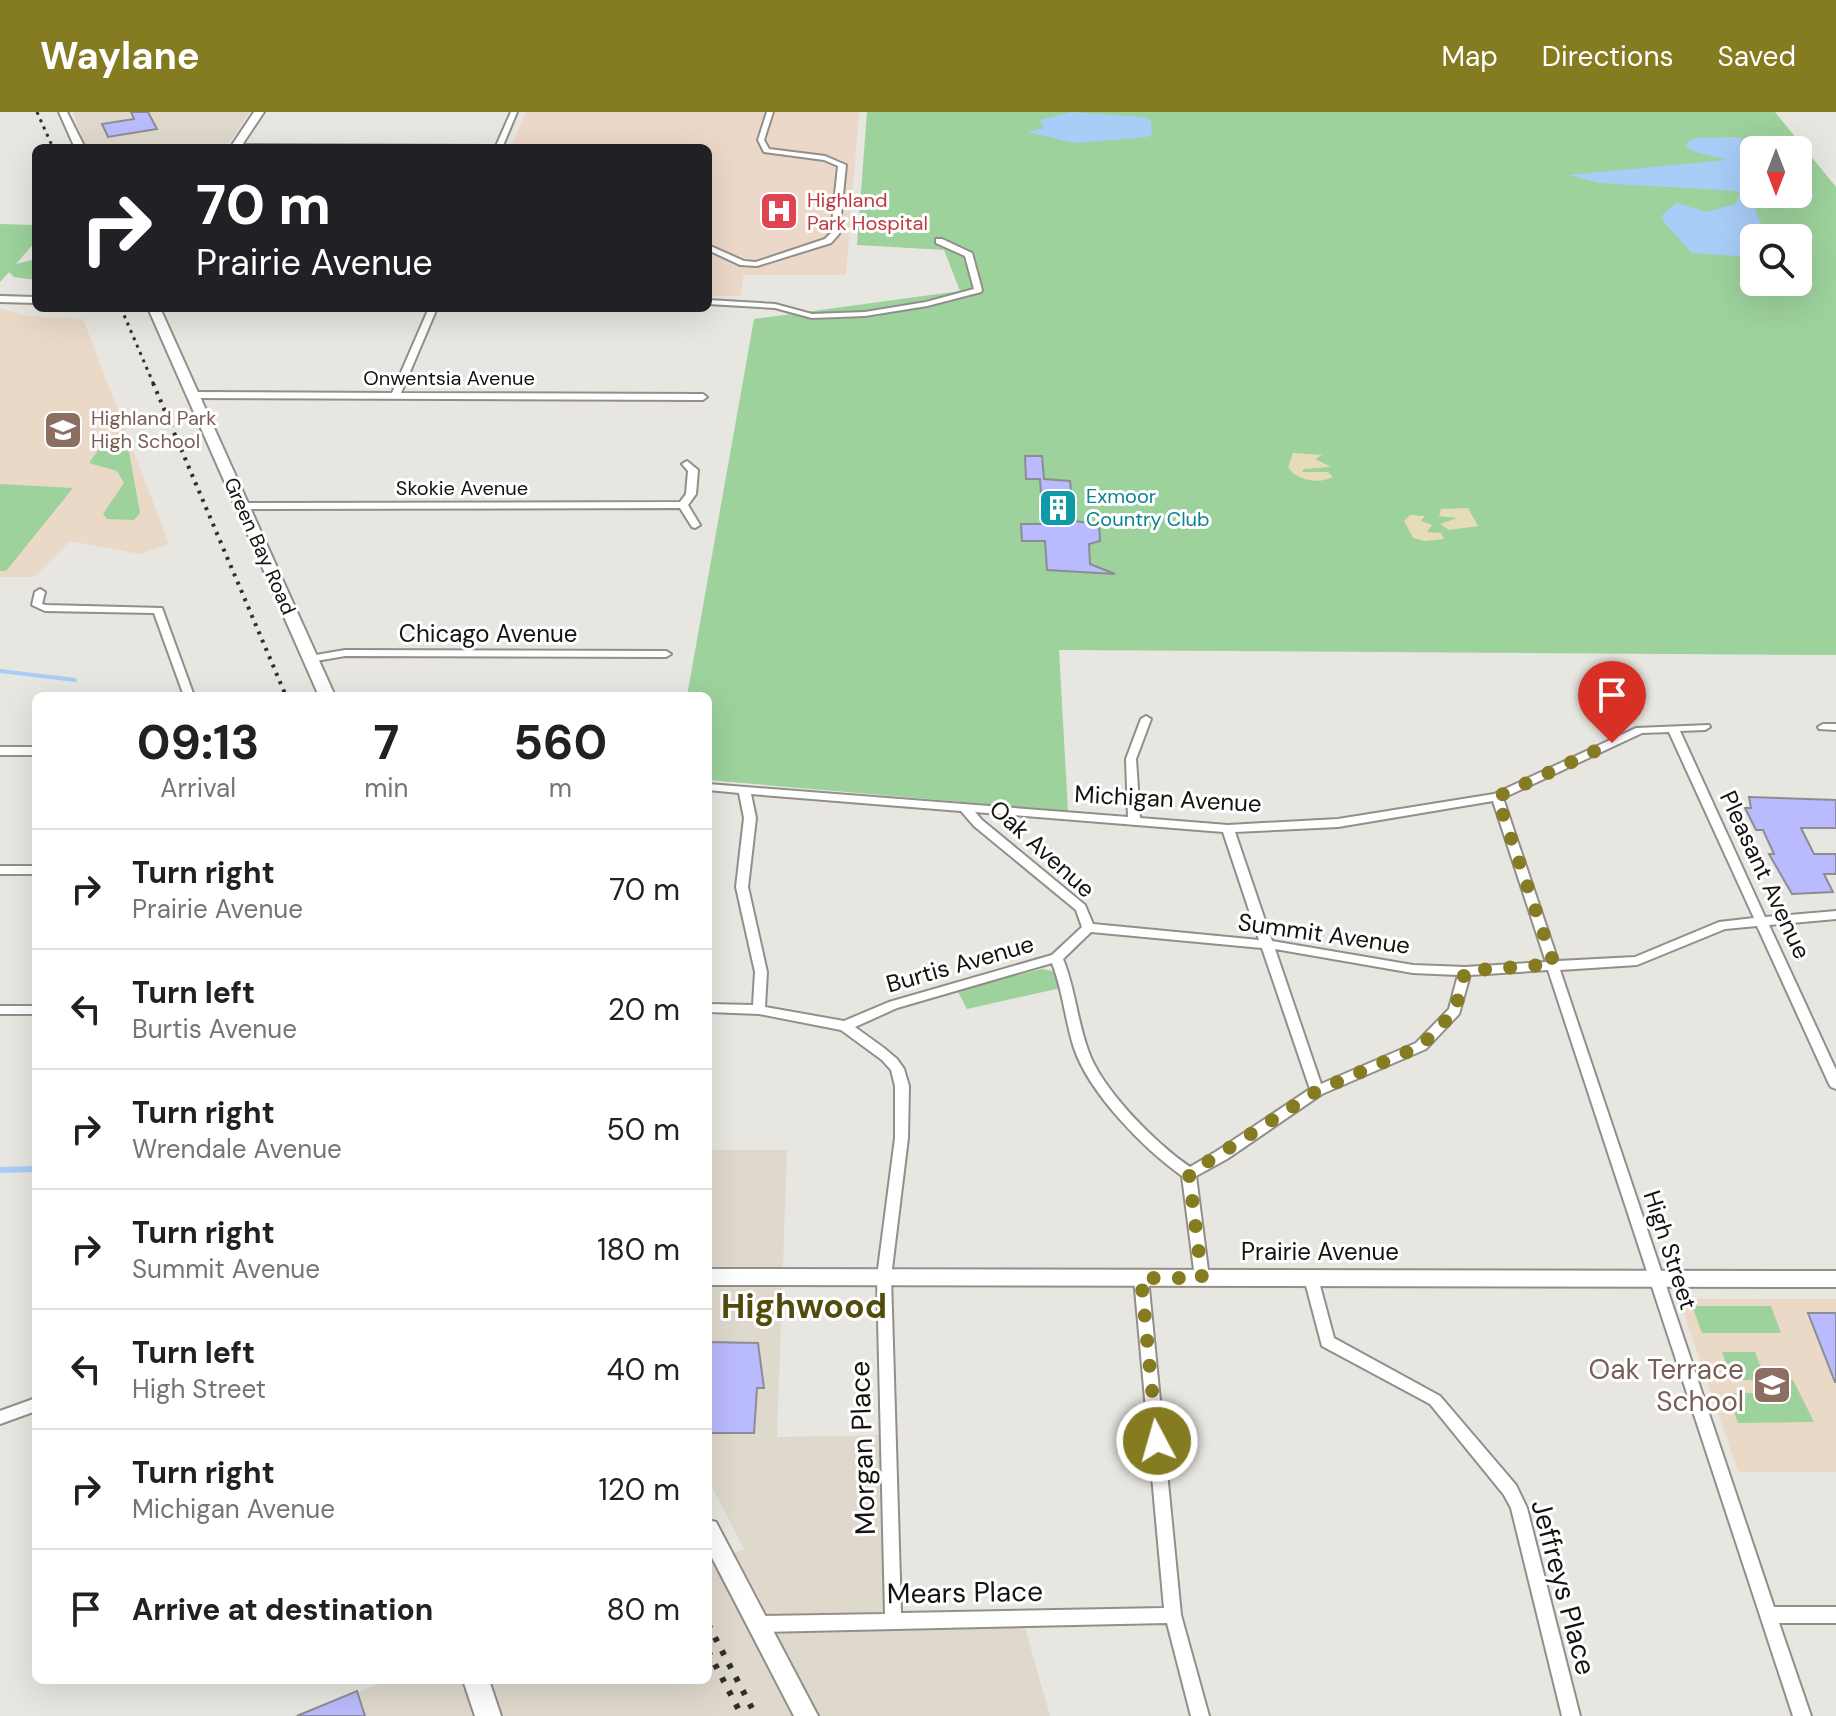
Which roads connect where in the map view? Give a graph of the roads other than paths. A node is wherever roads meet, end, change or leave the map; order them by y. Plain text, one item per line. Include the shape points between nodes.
1 (63, 112) edge
2 (259, 112) edge
3 (514, 112) edge
4 (770, 112) edge
5 (78, 144) edge
6 (238, 144) edge
7 (501, 144) edge
8 (939, 241) dead end
9 (712, 249) edge
10 (0, 299) edge
11 (32, 300) edge
12 (712, 302) edge
13 (156, 312) edge
14 (431, 312) edge
15 (195, 395) junction
16 (396, 395) junction
17 (703, 397) dead end
18 (687, 464) dead end
19 (683, 505) junction
20 (241, 506) junction
21 (695, 525) dead end
22 (40, 592) dead end
23 (666, 654) dead end
24 (310, 659) junction
25 (188, 692) edge
26 (325, 692) edge
27 (1146, 719) dead end
28 (1705, 727) dead end
29 (1823, 727) dead end
30 (1836, 727) edge
31 (1673, 729) junction
32 (0, 751) edge
33 (32, 751) edge
34 (712, 787) edge
35 (744, 789) junction
36 (1497, 797) junction
37 (965, 808) junction
38 (1134, 822) junction
39 (1228, 829) junction
40 (0, 870) edge
41 (32, 870) edge
42 (1836, 915) edge
43 (1762, 919) junction
44 (1088, 928) junction
45 (1267, 945) junction
46 (1056, 958) junction
47 (1554, 964) junction
48 (1465, 971) junction
49 (712, 1008) edge
50 (0, 1010) edge
51 (32, 1010) edge
52 (759, 1010) junction
53 (845, 1026) junction
54 (1836, 1084) edge
55 (1317, 1091) junction
56 (1189, 1174) junction
57 (712, 1277) edge
58 (884, 1277) junction
59 (1141, 1278) junction
60 (1202, 1278) junction
61 (1311, 1278) junction
62 (1657, 1279) junction
63 (1836, 1279) edge
64 (32, 1406) edge
65 (0, 1418) edge
66 (712, 1537) edge
67 (1173, 1615) junction
68 (1769, 1615) junction
69 (1836, 1615) edge
70 (893, 1618) junction
71 (757, 1624) junction
72 (477, 1684) edge
73 (488, 1716) edge
74 (806, 1716) edge
75 (1200, 1716) edge
76 (1571, 1716) edge
77 (1802, 1716) edge

1 - 5 street
2 - 6 main road
3 - 7 street
4 - 9 street via 761,140 766,151 842,165 835,234 828,241 757,264
8 - 12 street via 969,255 978,290 865,314 812,316 775,306
10 - 11 street
13 - 15 main road, Green Bay Road
14 - 16 street
15 - 16 street, Onwentsia Avenue
15 - 20 main road, Green Bay Road
16 - 17 street, Onwentsia Avenue
18 - 19 street via 693,470 691,494
19 - 20 street, Skokie Avenue
19 - 21 street
20 - 24 main road, Green Bay Road
22 - 25 street via 37,605 45,608 158,610
23 - 24 street, Chicago Avenue via 345,653
24 - 26 main road, Green Bay Road
27 - 38 street via 1131,759
28 - 31 street, Michigan Avenue
29 - 30 street
31 - 36 street, Michigan Avenue via 1640,730
31 - 43 street, Pleasant Avenue
32 - 33 street
34 - 35 street, Michigan Avenue
35 - 37 street, Michigan Avenue
35 - 52 street via 750,818 742,887 761,972
36 - 39 street, Michigan Avenue via 1338,823
36 - 47 street, High Street
37 - 38 street, Michigan Avenue
37 - 44 street, Oak Avenue via 1073,899
38 - 39 street, Michigan Avenue
39 - 45 street
40 - 41 street
42 - 43 street, Summit Avenue
43 - 47 street, Summit Avenue via 1723,925 1637,961
43 - 54 street, Pleasant Avenue
44 - 45 street, Summit Avenue
44 - 46 street, Oak Avenue
45 - 48 street, Summit Avenue via 1381,966
45 - 55 street
46 - 53 street, Burtis Avenue via 893,1005
46 - 56 street, Burtis Avenue via 1095,1079
47 - 48 street, Summit Avenue
47 - 62 street, High Street
48 - 55 street via 1455,1011 1421,1046
49 - 52 street
50 - 51 street
52 - 53 street
53 - 58 street, Morgan Place via 886,1056 900,1077 902,1148
55 - 56 street
56 - 60 street
57 - 58 main road, Prairie Avenue
58 - 59 main road, Prairie Avenue
58 - 70 street, Morgan Place
59 - 60 main road, Prairie Avenue
59 - 67 street
60 - 61 main road, Prairie Avenue
61 - 62 main road, Prairie Avenue
61 - 76 street, Jeffreys Place via 1327,1342 1435,1400 1510,1490
62 - 63 main road, Prairie Avenue
62 - 68 street, High Street
64 - 65 street
66 - 71 street
67 - 70 street, Mears Place
67 - 75 street
68 - 69 street
68 - 77 street, High Street
70 - 71 street, Mears Place
71 - 74 street
72 - 73 main road

